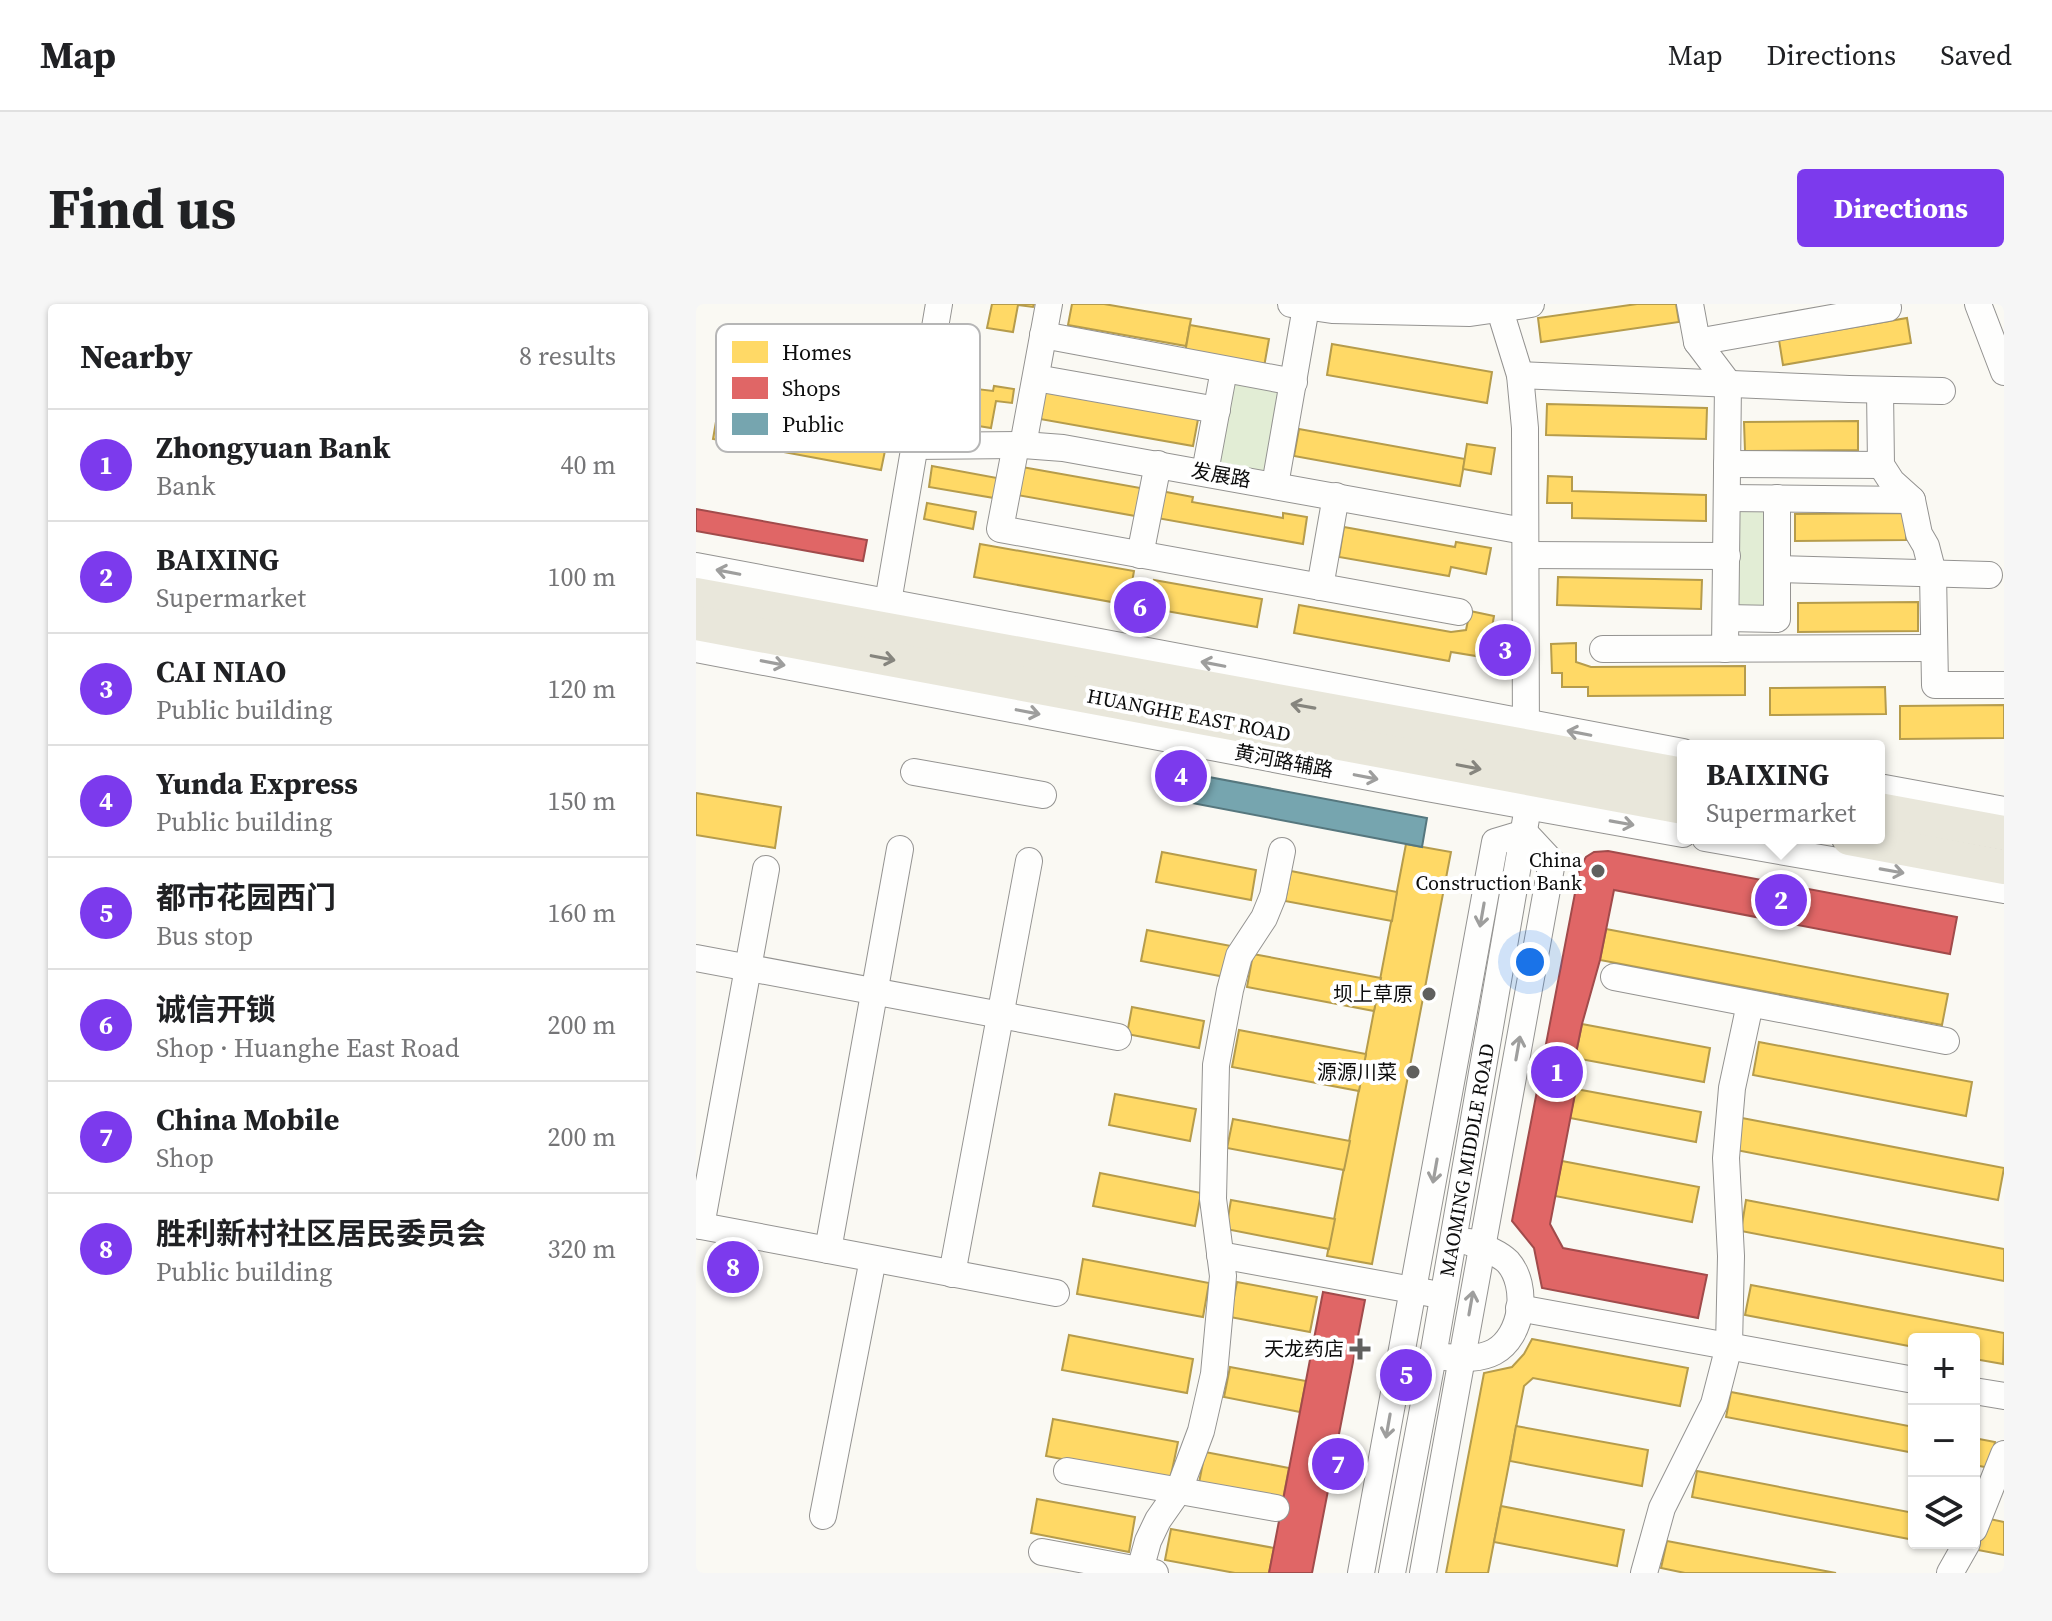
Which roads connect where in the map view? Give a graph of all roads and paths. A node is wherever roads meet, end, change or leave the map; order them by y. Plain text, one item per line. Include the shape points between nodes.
1 (939, 304) edge
2 (1049, 304) edge
3 (1531, 304) edge
4 (1690, 304) edge
5 (1978, 304) edge
6 (1299, 306) edge
7 (1499, 306) edge
8 (1888, 308) dead end
9 (935, 324) edge
10 (1043, 335) junction
11 (1697, 342) junction
12 (1224, 370) junction
13 (2004, 372) edge
14 (1520, 375) junction
15 (1036, 378) junction
16 (1294, 382) junction
17 (1728, 383) junction
18 (1880, 391) junction
19 (1942, 391) dead end
20 (1217, 410) junction
21 (980, 445) edge
22 (1020, 445) junction
23 (913, 452) edge
24 (1158, 464) junction
25 (1727, 464) junction
26 (1881, 465) junction
27 (1205, 472) junction
28 (1275, 485) junction
29 (1336, 496) junction
30 (1727, 498) junction
31 (1777, 498) junction
32 (1912, 500) junction
33 (1525, 543) junction
34 (1140, 555) junction
35 (1727, 556) junction
36 (696, 566) edge
37 (1777, 569) junction
38 (1933, 573) junction
39 (1989, 575) dead end
40 (1320, 587) junction
41 (888, 602) junction
42 (1459, 612) dead end
43 (1726, 618) junction
44 (700, 629) edge
45 (1933, 648) junction
46 (1603, 649) dead end
47 (1725, 649) junction
48 (2004, 685) edge
49 (1677, 753) edge
50 (914, 772) dead end
51 (1677, 775) edge
52 (1527, 777) junction
53 (1885, 788) edge
54 (1043, 795) dead end
55 (1677, 806) edge
56 (2004, 810) edge
57 (1885, 811) edge
58 (1677, 832) edge
59 (2004, 833) edge
60 (1740, 844) edge
61 (1881, 844) edge
62 (900, 849) dead end
63 (1282, 851) dead end
64 (1029, 861) dead end
65 (2004, 867) edge
66 (766, 869) dead end
67 (2004, 890) edge
68 (696, 958) edge
69 (748, 968) junction
70 (1614, 977) dead end
71 (874, 991) junction
72 (1750, 1004) junction
73 (1000, 1015) junction
74 (1118, 1037) dead end
75 (1946, 1041) dead end
76 (698, 1226) edge
77 (1454, 1237) junction
78 (1482, 1247) junction
79 (828, 1250) junction
80 (1220, 1255) junction
81 (873, 1259) junction
82 (952, 1274) junction
83 (1413, 1290) junction
84 (1056, 1293) dead end
85 (1443, 1296) junction
86 (1519, 1308) junction
87 (1729, 1346) junction
88 (1433, 1356) junction
89 (1461, 1358) junction
90 (1908, 1379) edge
91 (1980, 1392) edge
92 (2004, 1396) edge
93 (2004, 1454) edge
94 (1067, 1471) dead end
95 (1179, 1490) junction
96 (1276, 1508) dead end
97 (1980, 1514) edge
98 (823, 1516) dead end
99 (1964, 1549) edge
100 (1042, 1552) dead end
101 (1148, 1572) edge
102 (1361, 1573) edge
103 (1392, 1573) edge
104 (1423, 1573) edge
105 (1644, 1573) edge
106 (1950, 1573) edge

1 - 9 street
2 - 10 street
3 - 7 street
4 - 11 street
5 - 13 street
6 - 7 street via 1470,313
6 - 16 street
7 - 14 street, MAOMING MIDDLE ROAD
8 - 11 street
10 - 12 street
10 - 15 street
11 - 17 street
12 - 16 street
12 - 20 street
14 - 17 street
14 - 33 street, MAOMING MIDDLE ROAD
15 - 20 street
15 - 22 street
16 - 28 street
17 - 18 street
17 - 25 street
18 - 19 street
18 - 26 street
20 - 27 street
21 - 22 street, 发展路
22 - 24 street, 发展路
22 - 34 street via 1000,529
23 - 41 street
24 - 27 street, 发展路
24 - 34 street
25 - 26 street
25 - 30 street
26 - 32 street
27 - 28 street, 发展路
28 - 29 street, 发展路
29 - 33 street, 发展路
29 - 40 street
30 - 31 street
30 - 35 street
31 - 32 street
31 - 37 street
32 - 38 street
33 - 35 street, 发展路
33 - 52 street, MAOMING MIDDLE ROAD
34 - 40 street
35 - 43 street
41 -> 36 street
37 - 38 street
37 - 43 street via 1777,619
38 - 39 street
38 - 45 street
40 - 42 street
52 -> 41 street
43 - 47 street
44 - 52 main road, HUANGHE EAST ROAD
45 - 47 street
45 - 48 street via 1935,685
46 - 47 street
49 -> 52 street
50 - 54 street
51 - 52 main road, HUANGHE EAST ROAD
52 - 55 main road, HUANGHE EAST ROAD
52 -> 58 street
52 - 77 street, MAOMING MIDDLE ROAD
78 -> 52 street via 1552,862
52 -> 83 street via 1495,842
53 - 56 street
57 - 59 main road
60 -> 67 street
61 - 65 main road
62 - 71 street
63 - 80 street via 1264,918 1239,956 1216,1065 1213,1199
64 - 73 street
66 - 69 street
68 - 69 street
69 - 71 street
69 - 76 street
70 - 72 street
71 - 73 street
71 - 79 street
72 - 75 street
72 - 87 street via 1732,1088 1726,1158
73 - 74 street
73 - 82 street
76 - 79 street
77 - 78 street
77 - 85 street, MAOMING MIDDLE ROAD
78 - 86 street via 1508,1262 1521,1293
89 -> 78 street
79 - 81 street
80 - 83 street
80 - 95 street via 1214,1374 1201,1431
81 - 82 street
81 - 98 street
82 - 84 street
83 - 85 street
83 -> 102 street
85 - 88 street, MAOMING MIDDLE ROAD
86 - 87 street
86 - 89 street via 1506,1343 1494,1352
87 - 90 street
87 - 105 street via 1714,1404 1662,1508
88 - 89 street
88 - 103 street, MAOMING MIDDLE ROAD
89 - 104 street
91 - 92 street
93 - 97 street
94 - 95 street
95 - 96 street
95 - 101 street via 1148,1541
99 - 106 street
100 - 101 street

